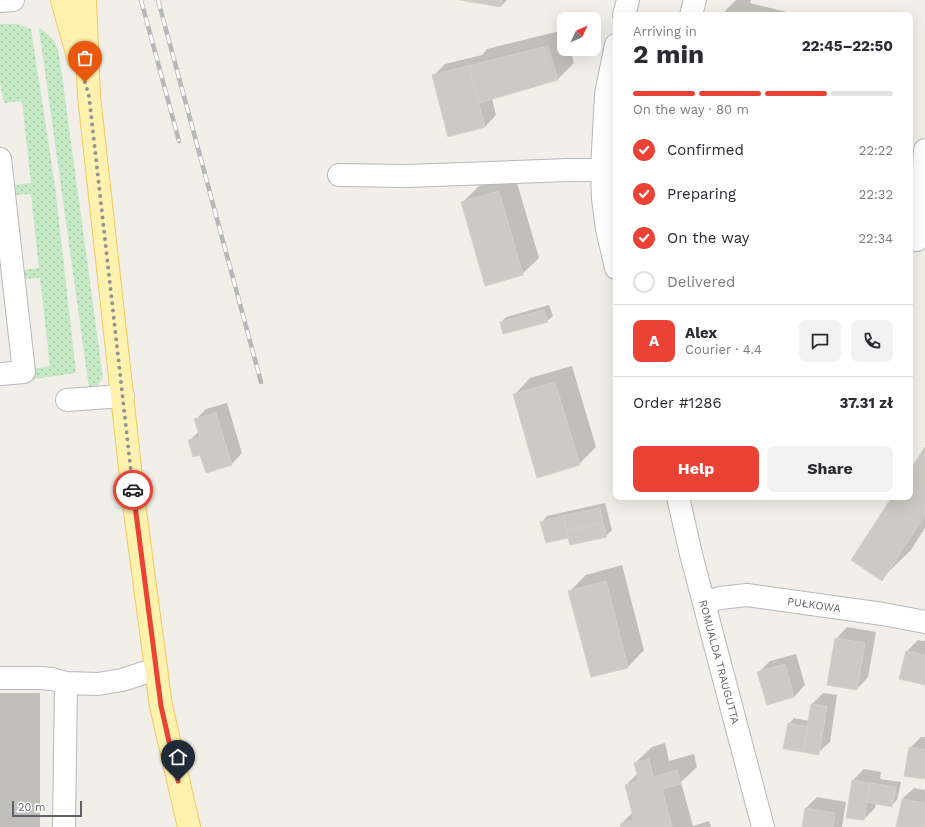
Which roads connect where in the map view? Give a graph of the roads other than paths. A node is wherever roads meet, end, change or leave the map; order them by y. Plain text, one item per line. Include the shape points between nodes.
1 (13, 0) edge
2 (62, 0) edge
3 (85, 0) edge
4 (628, 0) edge
5 (695, 0) edge
6 (0, 1) edge
7 (625, 12) edge
8 (691, 12) edge
9 (613, 60) edge
10 (89, 96) junction
11 (610, 126) edge
12 (925, 150) edge
13 (0, 159) edge
14 (602, 170) junction
15 (339, 175) dead end
16 (609, 200) edge
17 (917, 240) edge
18 (613, 256) edge
19 (0, 374) edge
20 (123, 396) junction
21 (68, 400) dead end
22 (679, 500) edge
23 (704, 603) junction
24 (925, 622) edge
25 (156, 669) junction
26 (0, 678) edge
27 (66, 683) junction
28 (64, 827) edge
29 (189, 827) edge
30 (763, 827) edge

1 - 6 street
2 - 10 main road
3 - 10 main road
4 - 7 street
5 - 8 street
9 - 11 street via 606,94
10 - 20 main road
11 - 14 street
12 - 17 street
13 - 19 street via 24,372
14 - 15 street via 407,176
14 - 16 street
16 - 18 street via 606,229
20 - 21 street
20 - 25 main road via 134,504
22 - 23 street, ROMUALDA TRAUGUTTA
23 - 24 street, PUŁKOWA via 747,595
23 - 30 street, ROMUALDA TRAUGUTTA
25 - 27 street via 98,684
25 - 29 main road via 161,706
26 - 27 street via 40,678
27 - 28 street

